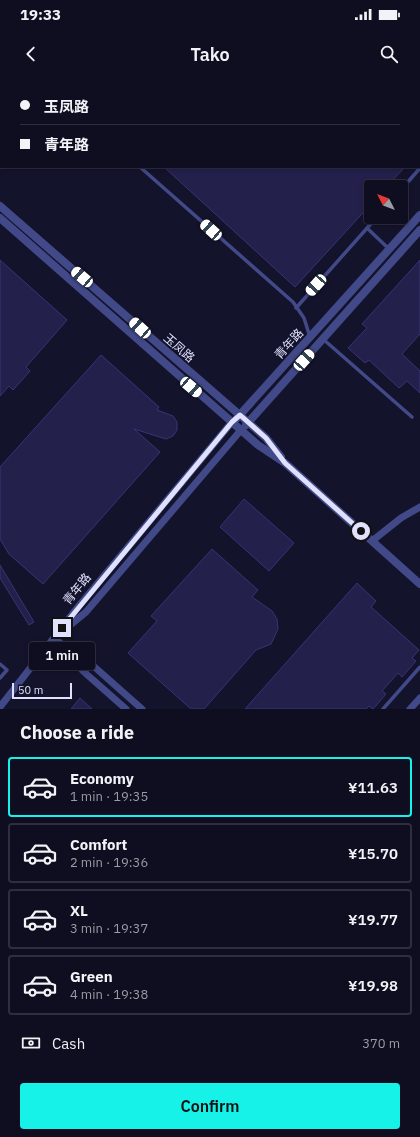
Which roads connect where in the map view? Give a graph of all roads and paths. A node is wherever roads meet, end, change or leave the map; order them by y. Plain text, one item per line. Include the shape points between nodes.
1 (141, 168) edge
2 (420, 168) edge
3 (408, 182) edge
4 (0, 206) edge
5 (420, 215) edge
6 (1, 220) edge
7 (371, 224) edge
8 (367, 228) junction
9 (420, 230) edge
10 (390, 249) junction
11 (296, 308) junction
12 (311, 338) junction
13 (323, 339) junction
14 (240, 415) junction
15 (412, 417) dead end
16 (232, 422) junction
17 (248, 422) junction
18 (241, 430) junction
19 (285, 463) junction
20 (420, 507) edge
21 (372, 541) junction
22 (420, 584) edge
23 (54, 639) junction
24 (0, 664) edge
25 (420, 667) edge
26 (0, 678) edge
27 (420, 698) edge
28 (0, 707) edge
29 (126, 709) edge
30 (142, 709) edge
31 (383, 709) edge
32 (410, 709) edge

1 - 11 lane via 293,302
2 - 3 lane
4 - 14 street, 玉凤路
5 - 10 street, 青年路
6 - 16 street, 玉凤路
7 - 8 lane
8 - 10 lane
8 - 11 lane
9 - 13 street, 青年路
10 - 12 street, 青年路
11 - 12 lane via 304,318
12 - 14 street, 青年路
13 - 15 lane
13 - 17 street, 青年路
14 - 16 street, 青年路
14 - 17 street, 玉凤路
16 - 18 street, 玉凤路
16 - 23 street, 青年路
17 - 18 street, 青年路
17 - 19 street, 玉凤路 via 266,438
18 - 19 street, 玉凤路
18 - 23 street, 青年路 via 86,612
19 - 21 street, 玉凤路
20 - 21 street via 401,518
21 - 22 street, 玉凤路
23 - 28 street
23 - 29 street via 83,671
23 - 30 street via 90,663
24 - 26 lane via 7,670
25 - 31 lane
27 - 32 street

